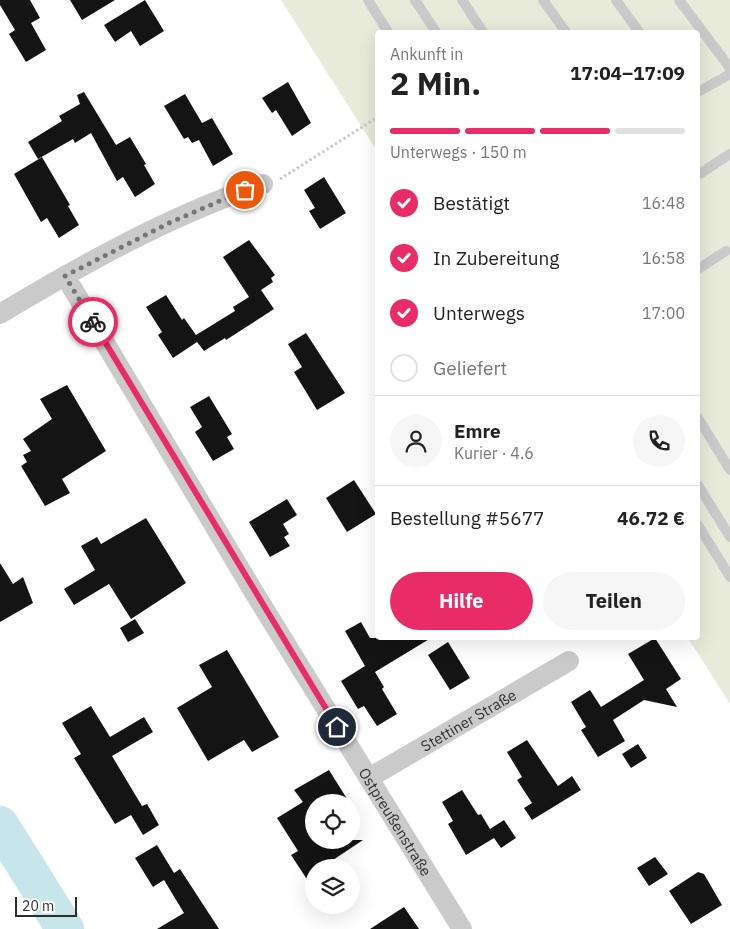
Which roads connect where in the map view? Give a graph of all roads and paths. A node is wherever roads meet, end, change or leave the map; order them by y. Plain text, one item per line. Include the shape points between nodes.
1 (368, 0) edge
2 (415, 0) edge
3 (462, 0) edge
4 (543, 0) edge
5 (616, 0) edge
6 (679, 0) edge
7 (387, 30) edge
8 (435, 30) edge
9 (481, 30) edge
10 (565, 30) edge
11 (638, 30) edge
12 (730, 68) edge
13 (730, 74) edge
14 (700, 91) edge
15 (375, 119) edge
16 (730, 154) edge
17 (700, 174) edge
18 (263, 184) joint
19 (729, 252) edge
20 (700, 268) edge
21 (65, 276) junction
22 (0, 314) edge
23 (700, 421) edge
24 (730, 470) edge
25 (700, 488) edge
26 (700, 528) edge
27 (730, 536) edge
28 (730, 576) edge
29 (569, 662) dead end
30 (369, 778) junction
31 (462, 929) edge

1 - 7 lane
2 - 8 lane
3 - 9 lane
4 - 10 lane
5 - 11 lane
6 - 12 lane
13 - 14 lane
15 - 18 path via 282,178
16 - 17 lane
18 - 21 street via 205,206
19 - 20 lane
21 - 22 street
21 - 30 street, Ostpreußenstraße
23 - 24 lane
25 - 27 lane
26 - 28 lane
29 - 30 street, Stettiner Straße
30 - 31 street, Ostpreußenstraße

